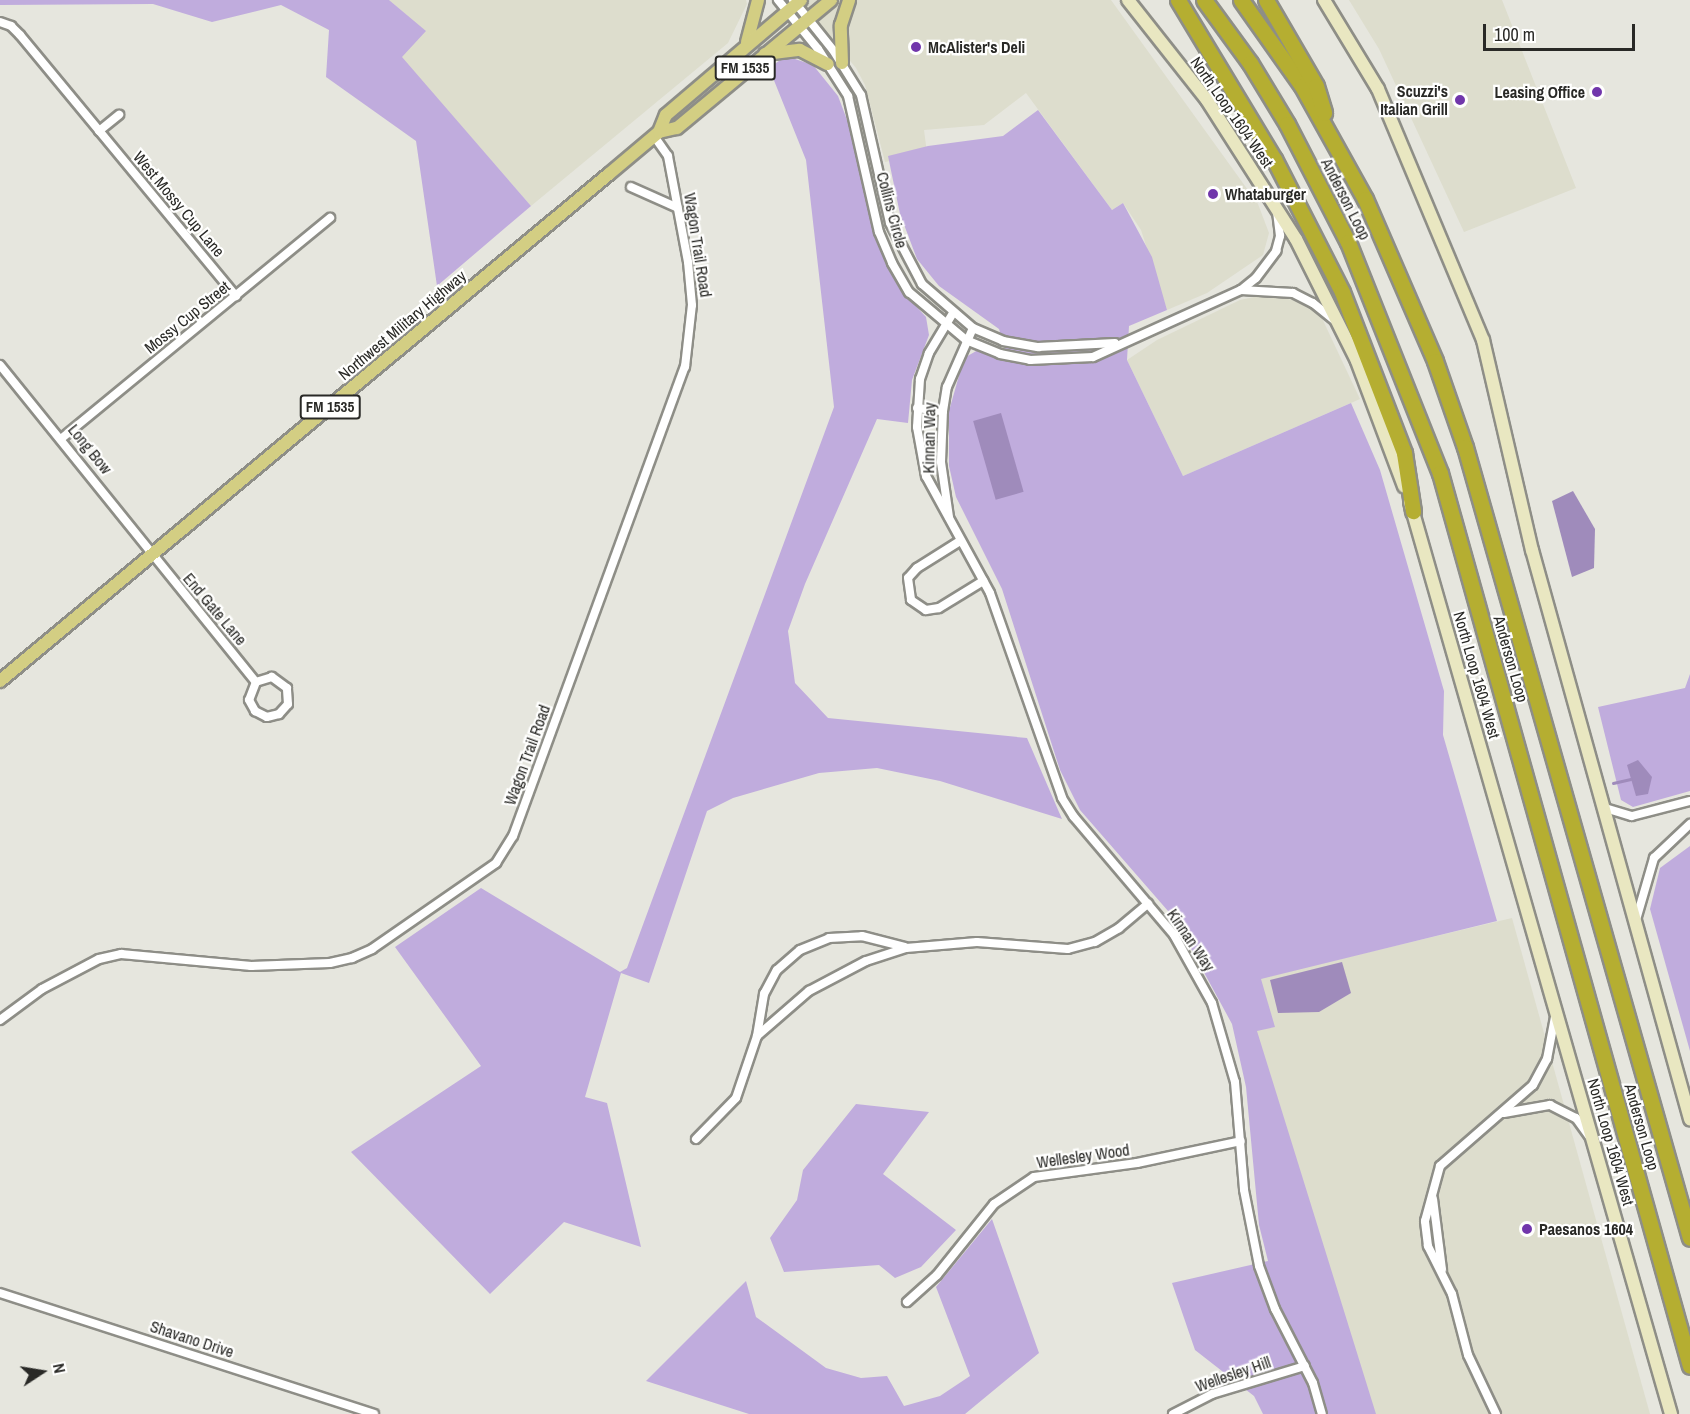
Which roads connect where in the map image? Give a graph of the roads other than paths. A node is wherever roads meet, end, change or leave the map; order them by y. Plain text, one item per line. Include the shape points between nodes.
1 (758, 0) edge
2 (778, 0) edge
3 (831, 0) edge
4 (849, 0) edge
5 (1128, 0) edge
6 (1178, 0) edge
7 (1204, 0) edge
8 (1241, 0) edge
9 (1266, 0) edge
10 (1324, 0) edge
11 (794, 4) edge
12 (802, 20) junction
13 (0, 22) edge
14 (746, 45) junction
15 (761, 55) junction
16 (842, 63) junction
17 (828, 64) junction
18 (119, 115) dead end
19 (99, 131) junction
20 (656, 134) junction
21 (1333, 142) junction
22 (875, 150) junction
23 (862, 153) junction
24 (631, 187) dead end
25 (1276, 206) junction
26 (678, 208) junction
27 (330, 218) dead end
28 (1241, 290) junction
29 (236, 296) junction
30 (953, 313) junction
31 (945, 324) junction
32 (973, 328) junction
33 (1342, 328) junction
34 (966, 340) junction
35 (1117, 343) junction
36 (0, 365) edge
37 (916, 408) junction
38 (943, 411) junction
39 (62, 438) junction
40 (1413, 511) junction
41 (949, 518) junction
42 (960, 541) junction
43 (153, 554) junction
44 (983, 581) junction
45 (0, 681) edge
46 (256, 682) junction
47 (1690, 801) edge
48 (1605, 808) junction
49 (1690, 824) edge
50 (1148, 904) junction
51 (1635, 923) junction
52 (906, 948) junction
53 (1556, 1009) junction
54 (0, 1020) edge
55 (757, 1036) junction
56 (1501, 1114) junction
57 (1690, 1119) edge
58 (696, 1139) dead end
59 (1241, 1141) junction
60 (1593, 1141) junction
61 (1433, 1199) junction
62 (1690, 1238) edge
63 (1442, 1269) junction
64 (0, 1293) edge
65 (907, 1302) dead end
66 (1305, 1366) junction
67 (1690, 1366) edge
68 (374, 1414) edge
69 (1173, 1414) edge
70 (1322, 1414) edge
71 (1496, 1414) edge
72 (1671, 1414) edge

1 - 14 main road
2 - 11 street
3 - 12 main road, Northwest Military Highway / FM 1535
4 - 16 main road via 841,25
5 - 25 main road, North Loop 1604 West via 1207,100
6 - 40 highway via 1274,159 1342,292 1404,453
7 - 67 highway, Anderson Loop via 1250,63 1287,124 1348,242 1440,473
8 - 21 highway, Anderson Loop via 1302,86
9 - 21 highway via 1316,86
10 - 48 main road via 1378,89 1483,340 1532,550
11 - 12 street
11 - 14 main road, Northwest Military Highway / FM 1535
12 - 15 main road, Northwest Military Highway / FM 1535
12 - 16 street, Collins Circle
12 - 17 street, Collins Circle
13 - 19 street, West Mossy Cup Lane via 20,35
14 - 20 main road, Northwest Military Highway / FM 1535 via 666,115
15 - 17 main road via 800,50
15 - 20 main road, Northwest Military Highway / FM 1535 via 677,128
16 - 22 street, Collins Circle via 861,95
17 - 23 street, Collins Circle via 854,112
18 - 19 street
19 - 29 street, West Mossy Cup Lane
20 - 26 street, Wagon Trail Road via 668,156
20 - 43 main road, Northwest Military Highway / FM 1535
21 - 62 highway, Anderson Loop via 1365,199 1407,291 1465,447
22 - 23 street
22 - 30 street, Collins Circle via 898,244 922,284
23 - 31 street, Collins Circle via 879,232 892,262 909,292
24 - 26 street
25 - 28 street, Collins Circle via 1280,236 1276,251 1263,271
25 - 33 main road, North Loop 1604 West
26 - 54 street, Wagon Trail Road via 692,304 681,384 513,836 496,863 380,944 352,958 251,966 121,954 99,959 42,989
27 - 29 street, Mossy Cup Street
28 - 33 street, Collins Circle via 1293,293 1323,309
28 - 35 street, Collins Circle
29 - 39 street, Mossy Cup Street
30 - 31 street, Kinnan Way
30 - 32 street, Collins Circle
31 - 34 street, Collins Circle
31 - 37 street, Kinnan Way via 929,353
32 - 34 street, Kinnan Way
32 - 35 street, Collins Circle via 1003,341 1038,347
33 - 40 main road, North Loop 1604 West via 1388,438
34 - 35 street, Collins Circle via 1000,354 1057,361 1093,357
34 - 38 street, Kinnan Way via 947,387
36 - 39 street, Long Bow
37 - 38 street
37 - 41 street, Kinnan Way via 926,476
38 - 41 street, Kinnan Way via 940,462
39 - 43 street, Long Bow
40 - 53 main road, North Loop 1604 West
41 - 42 street, Kinnan Way
42 - 44 street, Kinnan Way
42 - 44 street via 916,568 908,578 911,600 926,610 939,608
43 - 45 main road, Northwest Military Highway / FM 1535
43 - 46 street, End Gate Lane
44 - 50 street, Kinnan Way via 1062,798
46 - 46 street via 249,700 255,711 272,717 285,709 288,692 281,681 272,677
47 - 48 street via 1632,816
48 - 51 main road
49 - 51 street via 1654,858
50 - 52 street via 1095,942 1068,949 1039,950 977,942
50 - 59 street, Kinnan Way via 1192,963 1212,1003 1235,1082
51 - 57 main road
52 - 55 street via 836,974 785,1010
52 - 55 street via 862,936 829,938 800,950 777,970 764,994
53 - 56 street via 1547,1059 1533,1085
53 - 60 main road, North Loop 1604 West
55 - 58 street via 736,1098
56 - 60 street via 1550,1105 1576,1118
56 - 61 street via 1462,1143 1440,1166
59 - 65 street, Wellesley Wood via 1137,1163 1034,1177 994,1204 937,1275
59 - 66 street, Kinnan Way via 1244,1190 1259,1266
60 - 72 main road, North Loop 1604 West
61 - 63 street
61 - 63 street via 1427,1212 1425,1236
63 - 71 street via 1468,1355
64 - 68 street, Shavano Drive
66 - 69 street, Wellesley Hill via 1212,1394
66 - 70 street, Kinnan Way

